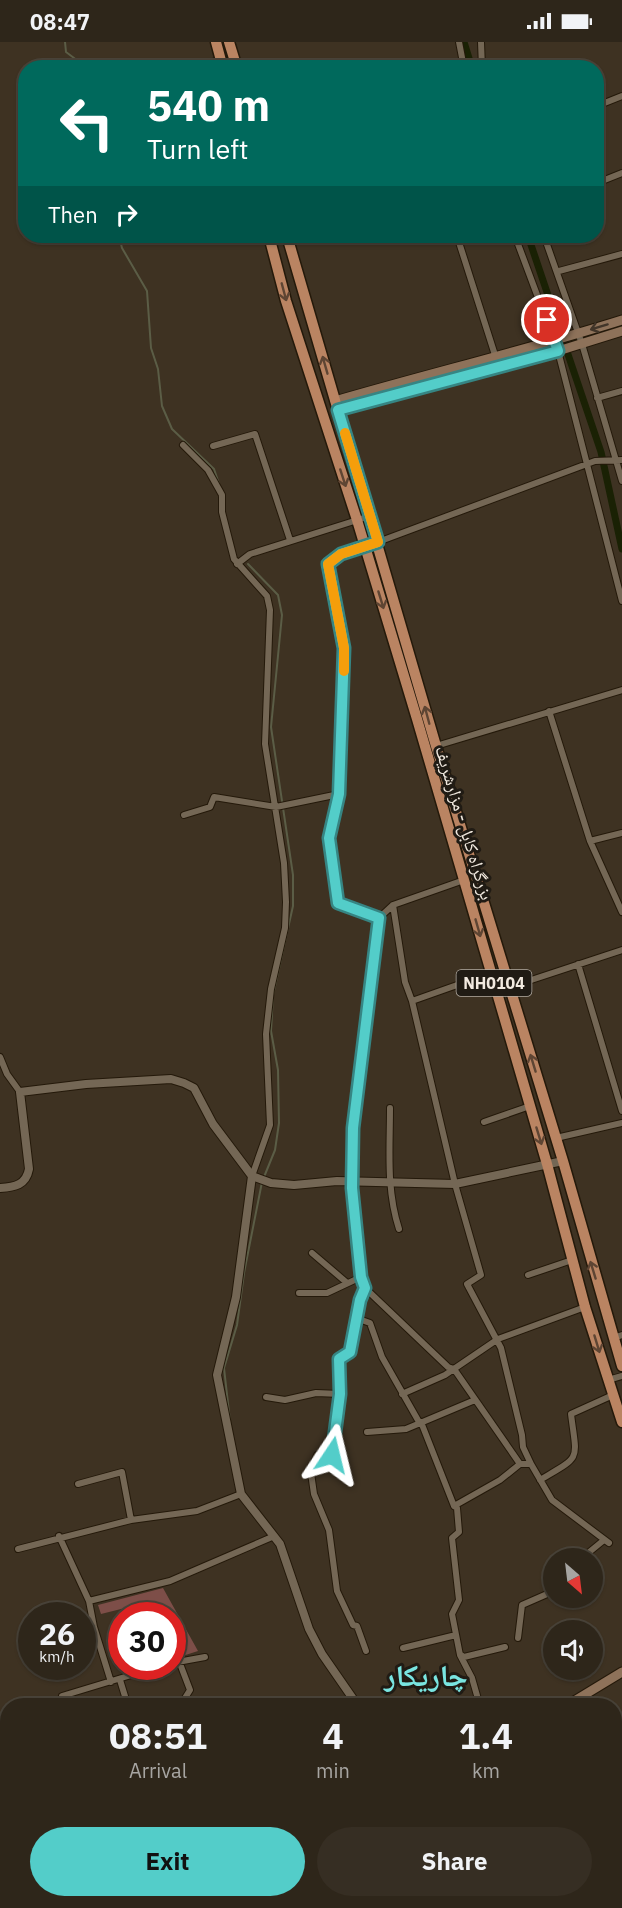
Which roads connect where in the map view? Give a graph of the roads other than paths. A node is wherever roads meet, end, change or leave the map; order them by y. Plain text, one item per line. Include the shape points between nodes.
1 (216, 42) edge
2 (229, 42) edge
3 (459, 42) edge
4 (481, 42) edge
5 (221, 60) edge
6 (235, 60) edge
7 (462, 60) edge
8 (482, 60) edge
9 (622, 96) edge
10 (604, 103) edge
11 (622, 173) edge
12 (604, 180) edge
13 (271, 243) edge
14 (289, 243) edge
15 (459, 243) edge
16 (518, 243) edge
17 (547, 243) edge
18 (622, 254) edge
19 (559, 271) junction
20 (622, 320) edge
21 (622, 331) edge
22 (578, 334) junction
23 (581, 344) junction
24 (558, 346) junction
25 (495, 355) junction
26 (622, 391) edge
27 (597, 398) junction
28 (337, 405) junction
29 (183, 445) dead end
30 (213, 446) dead end
31 (617, 460) edge
32 (592, 463) junction
33 (622, 481) edge
34 (370, 516) junction
35 (357, 520) junction
36 (290, 540) junction
37 (378, 542) junction
38 (364, 544) junction
39 (237, 564) junction
40 (622, 601) edge
41 (622, 690) edge
42 (549, 711) junction
43 (436, 746) junction
44 (339, 794) junction
45 (280, 806) junction
46 (184, 815) dead end
47 (622, 833) edge
48 (590, 841) junction
49 (464, 880) junction
50 (393, 905) junction
51 (622, 912) edge
52 (379, 918) junction
53 (622, 950) edge
54 (578, 964) junction
55 (491, 974) junction
56 (510, 987) junction
57 (412, 1001) junction
58 (0, 1057) edge
59 (20, 1092) junction
60 (530, 1106) junction
61 (390, 1108) dead end
62 (622, 1111) edge
63 (484, 1122) dead end
64 (622, 1123) edge
65 (556, 1138) junction
66 (563, 1161) junction
67 (548, 1164) junction
68 (256, 1176) junction
69 (352, 1182) junction
70 (389, 1182) junction
71 (455, 1184) junction
72 (0, 1188) edge
73 (399, 1229) dead end
74 (312, 1253) dead end
75 (572, 1260) junction
76 (528, 1275) dead end
77 (361, 1277) junction
78 (346, 1282) junction
79 (365, 1288) junction
80 (299, 1293) dead end
81 (585, 1307) junction
82 (356, 1318) junction
83 (618, 1336) edge
84 (498, 1340) junction
85 (622, 1366) edge
86 (454, 1369) junction
87 (622, 1376) edge
88 (608, 1380) junction
89 (340, 1394) junction
90 (402, 1394) junction
91 (613, 1395) junction
92 (266, 1397) dead end
93 (476, 1400) junction
94 (420, 1422) junction
95 (622, 1422) edge
96 (367, 1432) dead end
97 (520, 1464) junction
98 (531, 1464) junction
99 (540, 1480) junction
100 (78, 1484) dead end
101 (241, 1494) junction
102 (454, 1506) junction
103 (131, 1520) junction
104 (59, 1536) junction
105 (272, 1537) junction
106 (598, 1548) edge
107 (18, 1549) dead end
108 (543, 1596) edge
109 (89, 1601) junction
110 (456, 1635) junction
111 (518, 1638) dead end
112 (505, 1647) dead end
113 (403, 1648) dead end
114 (366, 1651) dead end
115 (460, 1655) junction
116 (205, 1657) dead end
117 (186, 1660) edge
118 (622, 1672) edge
119 (120, 1680) joint
120 (185, 1680) edge
121 (111, 1682) junction
122 (62, 1696) dead end
123 (126, 1698) edge
124 (185, 1698) edge
125 (352, 1698) edge
126 (478, 1698) edge
127 (579, 1698) edge

1 - 5 highway
2 - 6 highway
3 - 7 street
4 - 8 street
9 - 10 street
11 - 12 street
13 -> 35 highway, بزرگراه کابل - مزارشریف / NH0104
28 -> 14 highway, بزرگراه کابل - مزارشریف / NH0104
15 - 25 street
16 - 24 street
17 - 19 street
18 - 19 street
19 - 22 street
20 -> 22 main road
21 - 23 main road
22 - 23 street
22 - 24 main road
23 - 24 main road
23 - 27 street
24 - 25 main road
24 - 28 main road
24 - 32 street
25 - 28 main road
26 - 27 street
27 - 31 street
28 - 34 highway, بزرگراه کابل - مزارشریف / NH0104
29 - 39 street via 208,470 222,495 222,512
30 - 36 street via 255,434
31 - 32 street
31 - 33 street
32 - 37 street
32 - 40 street
34 - 35 street
34 - 37 highway, بزرگراه کابل - مزارشریف / NH0104
35 - 36 street
35 - 38 highway, بزرگراه کابل - مزارشریف / NH0104
36 - 39 street via 250,554
37 - 38 street
43 -> 37 highway, بزرگراه کابل - مزارشریف / NH0104
38 - 44 street via 328,564 344,648
38 -> 49 highway, بزرگراه کابل - مزارشریف / NH0104
39 - 45 street via 267,596 270,610 265,744
41 - 42 street
42 - 43 street
42 - 48 street
43 - 56 highway, بزرگراه کابل - مزارشریف / NH0104
44 - 45 street
44 - 52 street via 329,838 338,903
45 - 46 street via 214,797 210,807
45 - 68 street via 285,928 271,989 266,1034 270,1125
47 - 48 street
48 - 51 street
49 - 50 street
49 -> 55 highway, بزرگراه کابل - مزارشریف / NH0104
50 - 52 street
50 - 57 street via 403,973
52 - 69 street via 353,1128
53 - 54 street
54 - 56 street
54 - 62 street
55 - 57 street
55 - 60 highway, بزرگراه کابل - مزارشریف / NH0104
65 -> 56 highway, بزرگراه کابل - مزارشریف / NH0104
57 - 71 street
58 - 59 street
59 - 68 street via 171,1079 184,1083 194,1088 218,1132
59 - 72 street via 27,1179
60 - 63 street
60 -> 67 highway, بزرگراه کابل - مزارشریف / NH0104
61 - 70 street
64 - 65 street
65 - 66 highway, بزرگراه کابل - مزارشریف / NH0104
66 - 67 street
83 -> 66 highway, بزرگراه کابل - مزارشریف / NH0104
67 - 71 street
67 - 75 highway, بزرگراه کابل - مزارشریف / NH0104
68 - 69 street via 271,1183
68 - 101 street via 236,1297 217,1375
69 - 70 street
69 - 77 street
70 - 71 street
70 - 73 street
71 - 84 street via 481,1275 467,1284
74 - 78 street
75 - 76 street
75 - 81 highway, بزرگراه کابل - مزارشریف / NH0104
77 - 78 street
77 - 79 street
78 - 80 street via 327,1293
79 - 82 street
79 - 86 street
81 - 84 street
81 -> 88 highway, بزرگراه کابل - مزارشریف / NH0104
82 - 89 street via 350,1352 339,1359
82 - 90 street via 370,1323 382,1357
83 - 85 highway, بزرگراه کابل - مزارشریف / NH0104
84 - 86 street
84 - 98 street via 511,1382 523,1447
86 - 90 street
86 - 93 street
87 - 88 street
88 - 91 highway, بزرگراه کابل - مزارشریف / NH0104
89 - 92 street via 285,1400
89 - 114 street via 332,1455 317,1455 311,1473 314,1494 329,1530 337,1591
90 - 94 street
91 - 95 highway, بزرگراه کابل - مزارشریف / NH0104
91 - 99 street via 571,1414 576,1453 573,1460
93 - 94 street
93 - 97 street
94 - 96 street via 406,1429
94 - 102 street
97 - 98 street
97 - 102 street
98 - 99 street
99 - 106 street via 552,1500 607,1542
100 - 103 street via 122,1472
101 - 103 street via 197,1511
101 - 105 street
102 - 110 street via 459,1532 452,1538 459,1600 452,1614
103 - 104 street
104 - 107 street
104 - 109 street
105 - 109 street via 180,1577
105 - 125 street via 280,1544 309,1629
108 - 111 street via 522,1605
109 - 121 street
110 - 113 street
110 - 115 street
112 - 115 street via 464,1658
115 - 126 street
116 - 117 street
118 - 127 main road
119 - 121 street
119 - 123 street
120 - 124 street via 190,1690
121 - 122 street

